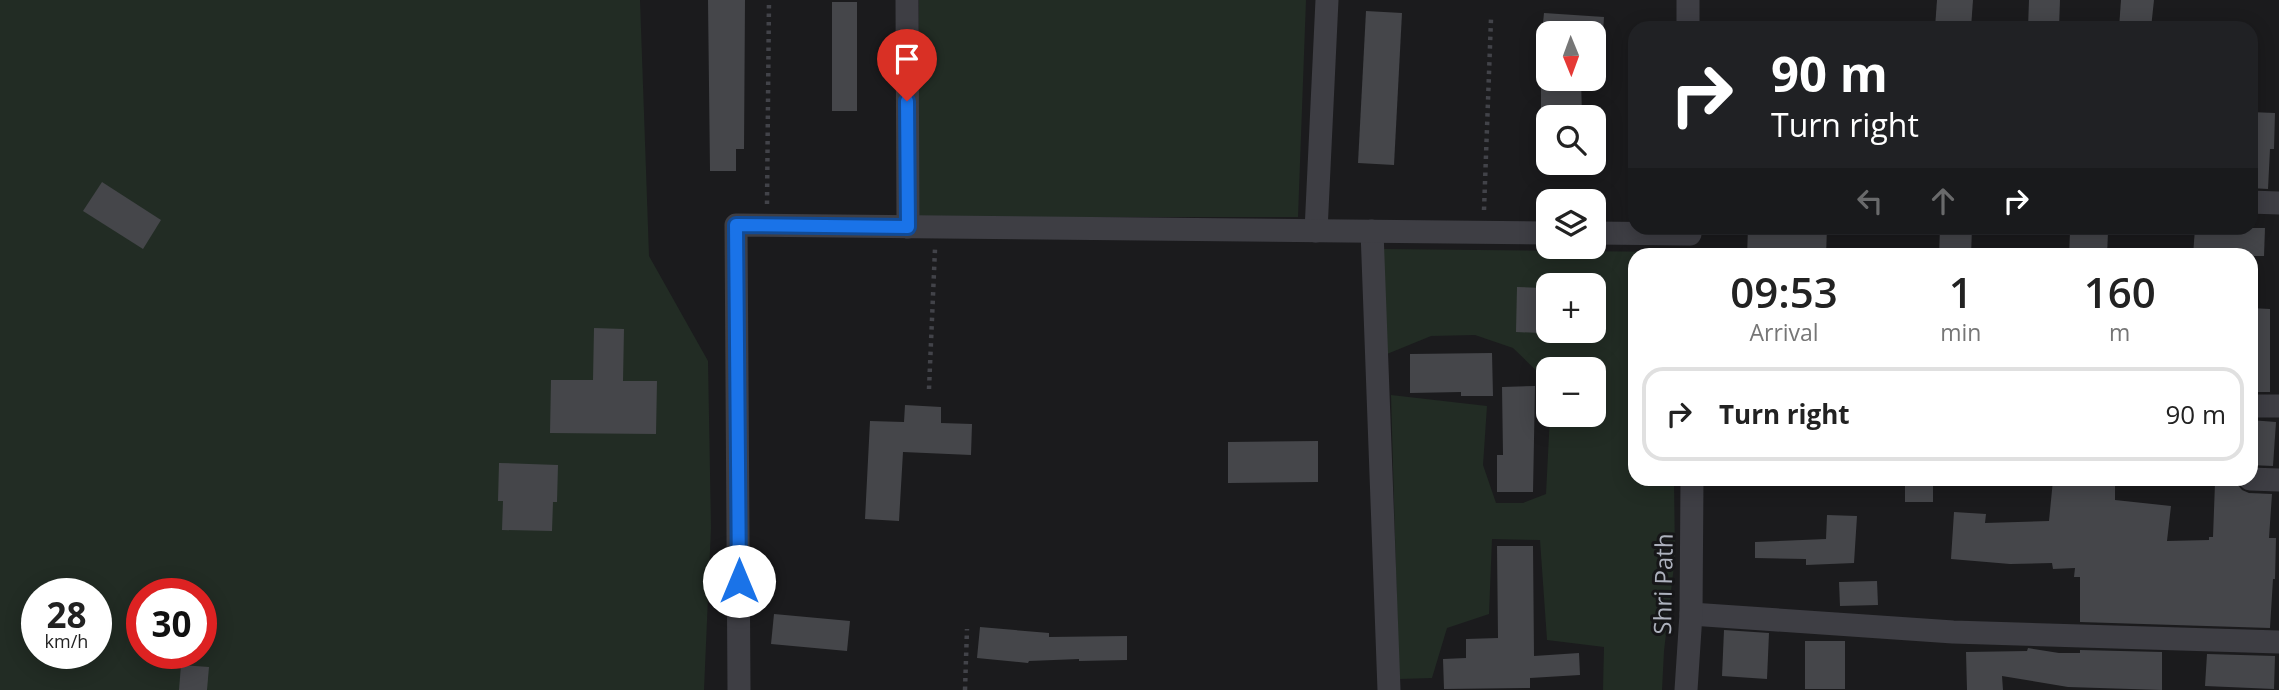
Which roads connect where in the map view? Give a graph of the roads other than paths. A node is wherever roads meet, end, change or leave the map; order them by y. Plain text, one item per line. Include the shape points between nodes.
1 (907, 0) edge
2 (1327, 0) edge
3 (1688, 0) edge
4 (1688, 21) edge
5 (2258, 202) edge
6 (2279, 202) edge
7 (908, 227) junction
8 (1316, 231) junction
9 (1372, 231) junction
10 (1536, 233) edge
11 (1606, 234) edge
12 (1690, 239) edge
13 (2258, 406) edge
14 (2279, 407) edge
15 (2258, 479) edge
16 (2279, 480) edge
17 (1692, 486) edge
18 (1691, 614) junction
19 (2279, 642) edge
20 (739, 690) edge
21 (1389, 690) edge
22 (1686, 690) edge

1 - 7 street
2 - 8 street
3 - 4 street
5 - 6 street
7 - 8 street
7 - 20 street via 736,225
8 - 9 street
9 - 10 street
9 - 21 street
11 - 12 street
13 - 14 street
15 - 16 street
17 - 18 street, Shri Path
18 - 19 street via 1953,632
18 - 22 street, Shri Path

